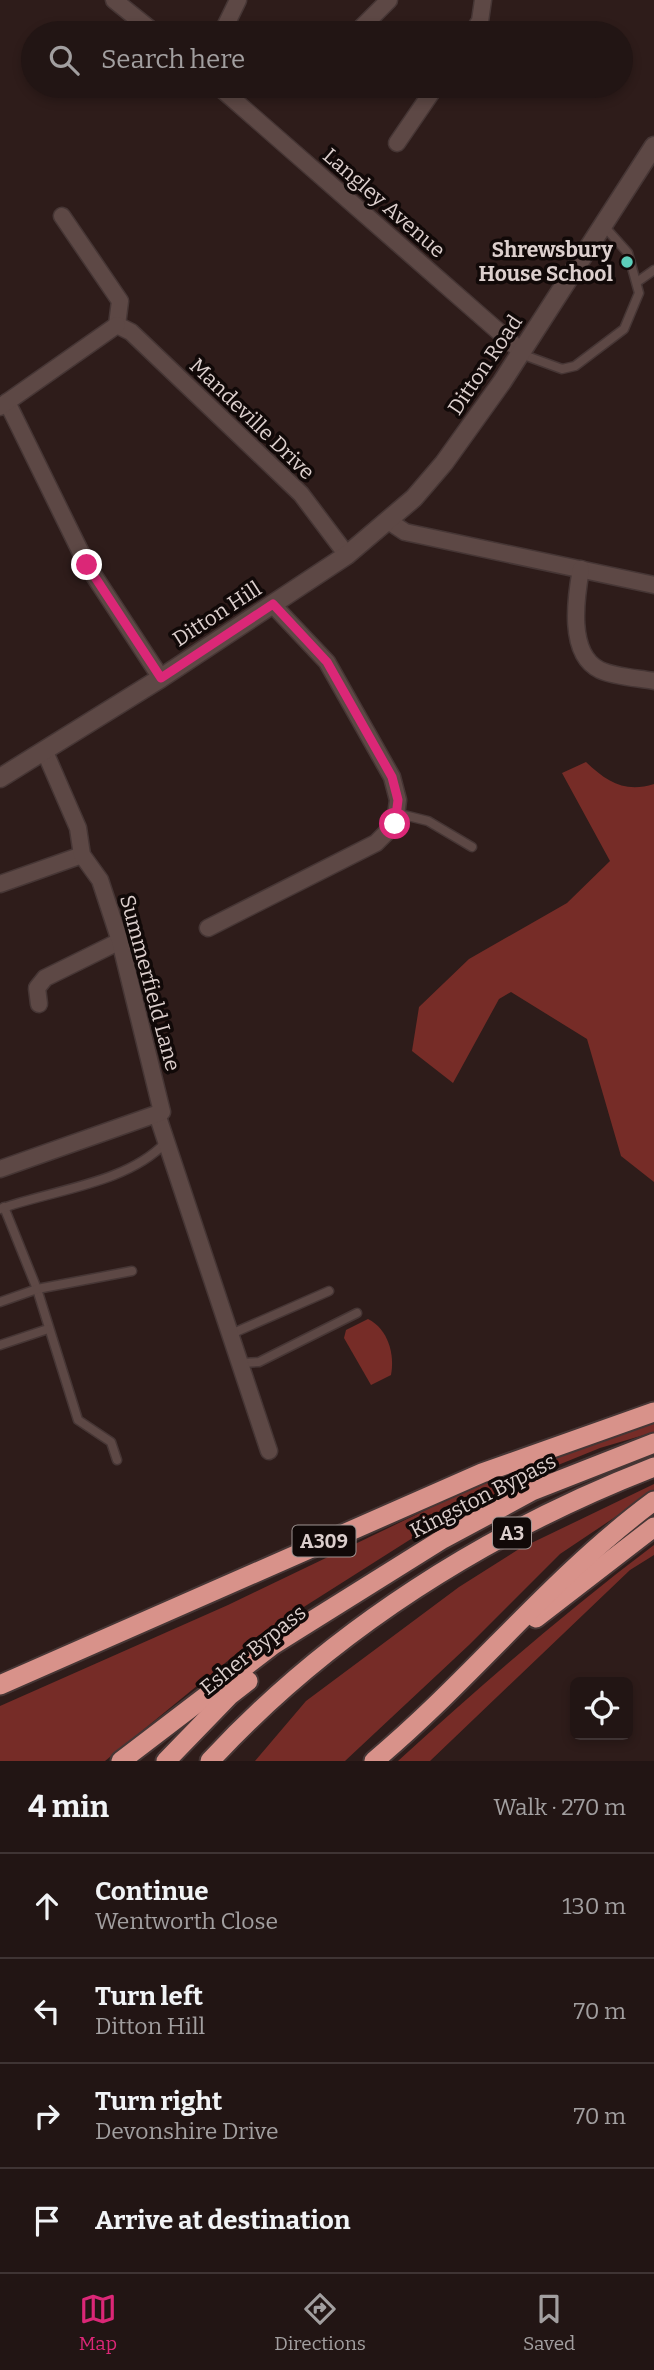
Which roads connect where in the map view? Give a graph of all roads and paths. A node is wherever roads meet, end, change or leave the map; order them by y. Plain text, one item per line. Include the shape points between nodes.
1 (114, 0) edge
2 (238, 0) edge
3 (389, 0) edge
4 (470, 0) edge
5 (483, 0) edge
6 (140, 21) edge
7 (228, 21) edge
8 (368, 21) edge
9 (480, 21) edge
10 (232, 98) edge
11 (428, 98) edge
12 (397, 143) dead end
13 (654, 146) edge
14 (62, 216) dead end
15 (603, 225) junction
16 (654, 270) edge
17 (637, 282) junction
18 (117, 325) junction
19 (522, 353) junction
20 (4, 405) edge
21 (414, 498) joint
22 (390, 522) junction
23 (347, 555) junction
24 (581, 569) junction
25 (654, 586) edge
26 (273, 604) junction
27 (161, 678) junction
28 (654, 681) edge
29 (45, 752) junction
30 (0, 778) edge
31 (396, 813) junction
32 (472, 847) dead end
33 (82, 855) junction
34 (0, 884) edge
35 (208, 928) dead end
36 (120, 941) junction
37 (39, 1004) dead end
38 (159, 1113) junction
39 (166, 1143) junction
40 (0, 1169) edge
41 (2, 1208) edge
42 (132, 1271) dead end
43 (37, 1289) junction
44 (329, 1291) dead end
45 (0, 1302) edge
46 (357, 1313) dead end
47 (48, 1329) junction
48 (232, 1334) junction
49 (0, 1345) edge
50 (241, 1363) junction
51 (654, 1412) edge
52 (654, 1443) edge
53 (269, 1451) dead end
54 (117, 1460) dead end
55 (654, 1467) edge
56 (654, 1501) edge
57 (654, 1527) edge
58 (376, 1581) junction
59 (475, 1666) junction
60 (0, 1685) edge
61 (121, 1761) edge
62 (166, 1761) edge
63 (210, 1761) edge
64 (374, 1761) edge

1 - 6 street
2 - 7 street
3 - 8 street
4 - 5 street
5 - 9 street
10 - 19 street, Langley Avenue
11 - 12 street
13 - 15 street, Ditton Road
14 - 18 street via 120,301
15 - 17 lane via 628,253
15 - 19 street, Ditton Road
16 - 17 lane
17 - 19 lane via 639,293 625,329 575,366 562,369
18 - 20 street
18 - 23 street, Mandeville Drive via 131,332 301,494
19 - 21 street, Ditton Road
20 - 27 street via 87,565
21 - 22 street, Ditton Hill
22 - 23 street, Ditton Hill
22 - 24 street via 405,533
23 - 26 street, Ditton Hill
24 - 25 street
24 - 28 street via 575,602 585,657 600,670
26 - 27 street, Ditton Hill
26 - 31 street via 327,662 392,777
27 - 29 street, Ditton Hill
29 - 30 street, Ditton Hill
29 - 33 street, Summerfield Lane via 78,828
31 - 32 lane via 428,821
31 - 35 street via 395,824 376,842
33 - 34 street
33 - 36 street, Summerfield Lane via 100,880
36 - 37 street via 45,978 37,988
36 - 38 street, Summerfield Lane
38 - 39 street, Summerfield Lane
38 - 40 street
39 - 41 lane via 89,1184
39 - 48 street, Summerfield Lane
41 - 43 lane
42 - 43 lane
43 - 45 lane
43 - 47 lane
44 - 48 lane
46 - 50 lane via 259,1362
47 - 49 lane
47 - 54 lane via 78,1420 111,1442
48 - 50 street, Summerfield Lane
50 - 53 street, Summerfield Lane
51 - 60 highway, A309 via 482,1473
52 - 58 highway, Kingston Bypass / A3 via 532,1491
55 - 63 highway, A3 via 578,1500 422,1585 272,1698
56 - 59 highway via 560,1580
57 - 59 highway
58 - 61 highway, A3 via 273,1645
58 - 62 highway, Esher Bypass / A3 via 230,1695
59 - 64 highway

